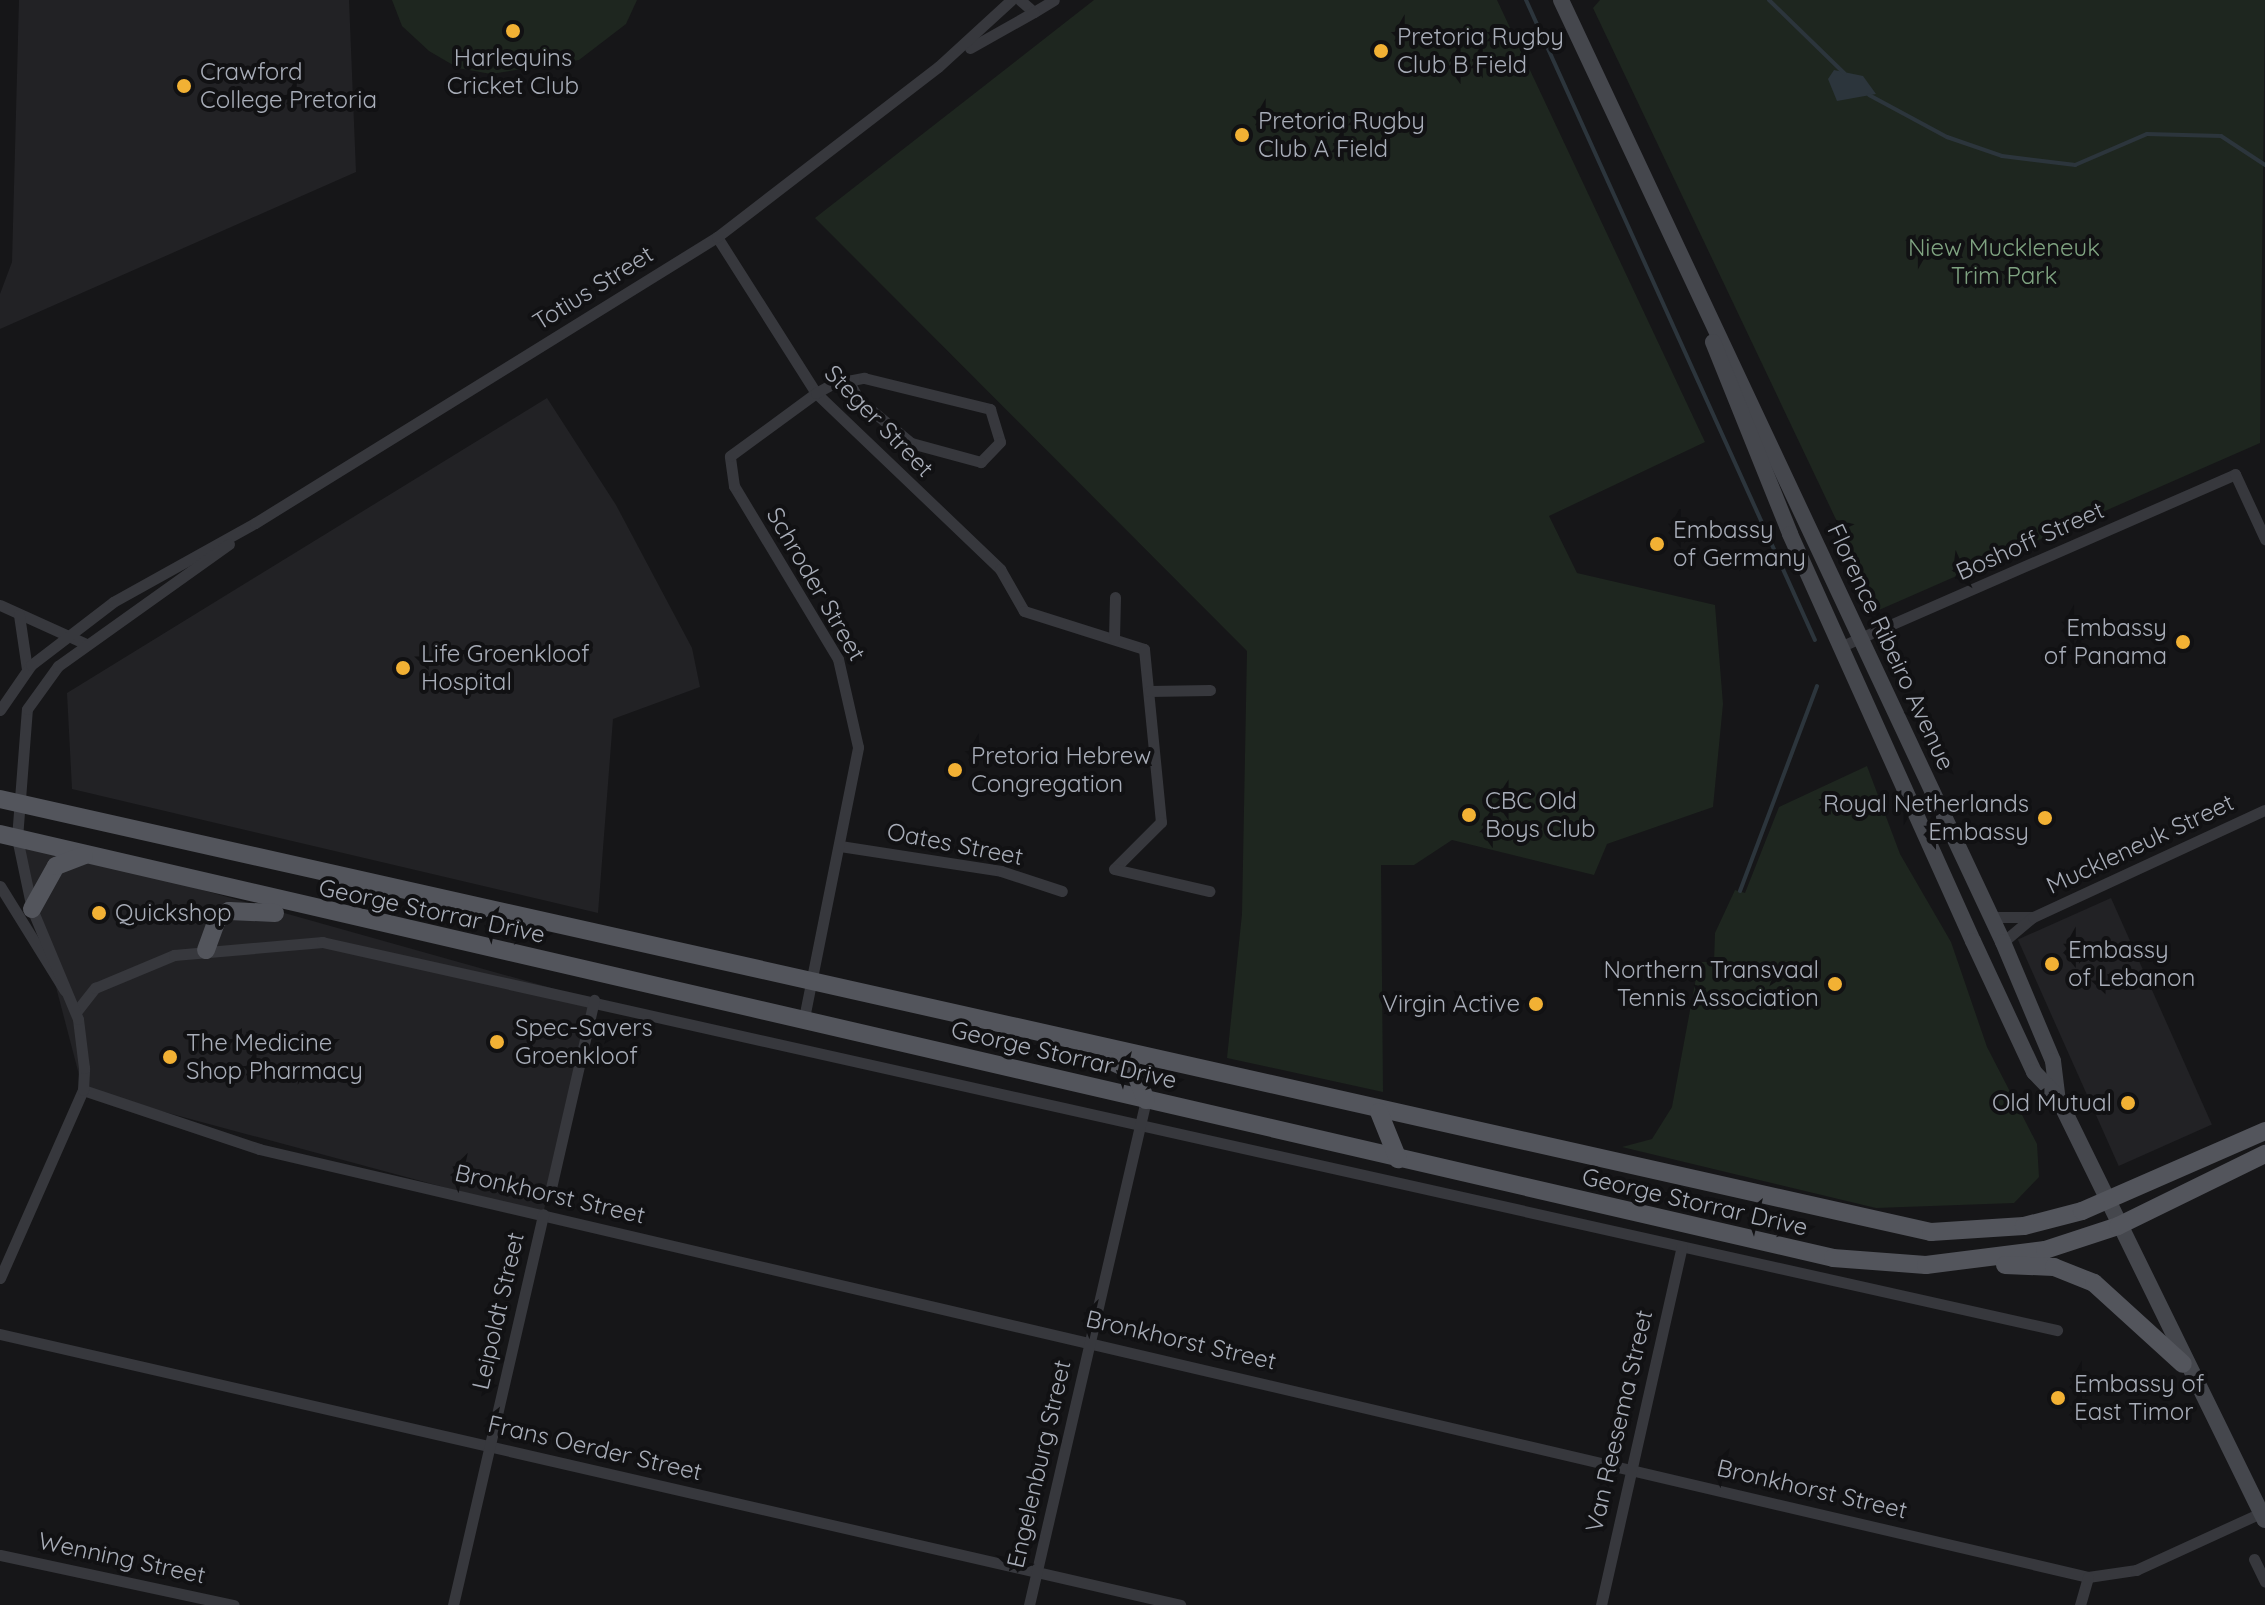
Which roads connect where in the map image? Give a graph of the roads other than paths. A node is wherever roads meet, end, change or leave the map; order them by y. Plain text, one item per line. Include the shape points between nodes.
1 (1011, 0) edge
2 (1020, 0) edge
3 (1054, 0) edge
4 (1561, 0) edge
5 (1034, 12) junction
6 (938, 67) junction
7 (717, 237) junction
8 (1704, 312) junction
9 (849, 382) junction
10 (816, 393) junction
11 (255, 523) junction
12 (2265, 539) edge
13 (1115, 597) dead end
14 (0, 605) edge
15 (18, 615) junction
16 (61, 637) junction
17 (1114, 638) junction
18 (1861, 639) junction
19 (86, 644) junction
20 (1842, 646) junction
21 (58, 666) junction
22 (27, 669) junction
23 (1210, 690) dead end
24 (1149, 691) junction
25 (0, 710) edge
26 (1917, 762) junction
27 (7, 801) edge
28 (2265, 810) edge
29 (1917, 817) junction
30 (8, 836) edge
31 (840, 846) junction
32 (84, 855) junction
33 (0, 886) edge
34 (1062, 891) dead end
35 (1209, 891) dead end
36 (32, 909) junction
37 (345, 917) junction
38 (1990, 917) junction
39 (2033, 917) junction
40 (2003, 942) junction
41 (206, 950) junction
42 (812, 979) junction
43 (594, 1000) junction
44 (74, 1007) junction
45 (804, 1018) junction
46 (1007, 1026) junction
47 (1179, 1069) junction
48 (83, 1090) junction
49 (2057, 1096) junction
50 (1146, 1100) junction
51 (1379, 1112) junction
52 (1140, 1122) junction
53 (2265, 1131) edge
54 (1346, 1147) junction
55 (2265, 1154) edge
56 (1398, 1159) junction
57 (551, 1188) dead end
58 (2107, 1202) junction
59 (543, 1214) junction
60 (2118, 1226) junction
61 (1682, 1247) junction
62 (1974, 1263) junction
63 (0, 1278) edge
64 (2057, 1330) dead end
65 (0, 1334) edge
66 (1089, 1342) junction
67 (2183, 1364) junction
68 (488, 1448) junction
69 (1631, 1469) junction
70 (2264, 1515) edge
71 (0, 1555) edge
72 (2254, 1559) dead end
73 (1037, 1572) junction
74 (2088, 1577) junction
75 (2265, 1582) edge
76 (234, 1605) edge
77 (453, 1605) edge
78 (1029, 1605) edge
79 (1180, 1605) edge
80 (1601, 1605) edge
81 (2080, 1605) edge

1 - 6 street, Totius Street
2 - 5 street
3 - 5 street, Totius Street
4 - 8 main road, Florence Ribeiro Avenue
5 - 6 street, Totius Street
6 - 7 street, Totius Street
7 - 10 street, Steger Street
7 - 11 street, Totius Street
8 - 18 main road, Florence Ribeiro Avenue
8 - 20 main road, Florence Ribeiro Avenue via 1790,534
9 - 9 street, Schroder Street via 859,400 911,443 981,462 1000,442 990,409 879,379
9 - 10 street, Schroder Street
10 - 17 street, Steger Street via 1006,576 1024,611
10 - 31 street, Schroder Street via 738,446 730,466 734,486 847,678 859,762
11 - 16 street, Totius Street
11 - 19 street, Totius Street
12 - 18 street, Boshoff Street via 2235,474
13 - 17 street
14 - 15 street
15 - 16 street
15 - 22 street
16 - 19 street
16 - 21 street
16 - 22 street, Totius Street
17 - 24 street, Steger Street via 1144,649
18 - 20 street, Boshoff Street
18 - 26 main road, Florence Ribeiro Avenue
19 - 21 street, Totius Street
20 - 29 main road, Florence Ribeiro Avenue
21 - 27 street, Totius Street via 27,709
22 - 25 street, Totius Street
23 - 24 street
24 - 35 street via 1161,822 1114,869
26 - 29 main road
26 - 38 main road, Florence Ribeiro Avenue
27 - 30 street, Totius Street
27 - 42 main road, George Storrar Drive
28 - 39 street, Muckleneuk Street
29 - 49 main road, Florence Ribeiro Avenue via 2034,1072
30 - 32 main road, George Storrar Drive
30 - 36 street, Totius Street
31 - 34 street, Oates Street via 1001,871
31 - 42 street, Schroder Street
32 - 36 main road via 56,866
32 - 37 main road, George Storrar Drive
33 - 44 street via 18,926
36 - 44 street, Totius Street
37 - 41 main road via 317,921 233,909 217,920
37 - 45 main road, George Storrar Drive
38 - 39 street, Muckleneuk Street
38 - 40 main road, Florence Ribeiro Avenue
39 - 40 street, Muckleneuk Street
40 - 49 main road, Florence Ribeiro Avenue via 2053,1061
41 - 43 street, George Storrar Drive via 322,942
41 - 44 street, George Storrar Drive via 161,959 98,986
42 - 45 street, Schroder Street
42 - 46 main road, George Storrar Drive
43 - 52 street, George Storrar Drive
43 - 57 street
44 - 48 street
45 - 50 main road, George Storrar Drive
46 - 47 main road, George Storrar Drive
46 - 50 main road via 1032,1044 1129,1066
47 - 50 main road via 1159,1077
47 - 51 main road, George Storrar Drive
48 - 59 street, Bronkhorst Street via 259,1149
48 - 63 street
49 - 58 main road, Florence Ribeiro Avenue
50 - 52 street, Engelenburg Street
50 - 54 main road, George Storrar Drive
51 - 54 main road via 1366,1136
51 - 56 main road
51 - 58 main road, George Storrar Drive via 1931,1232 2024,1226
52 - 61 street, George Storrar Drive
52 - 66 street, Engelenburg Street
53 - 58 main road, George Storrar Drive
54 - 56 main road, George Storrar Drive
55 - 60 main road, George Storrar Drive
56 - 62 main road, George Storrar Drive via 1833,1258
58 - 60 main road, Florence Ribeiro Avenue
59 - 66 street, Bronkhorst Street
59 - 68 street, Leipoldt Street
60 - 62 main road, George Storrar Drive
60 - 67 main road, Florence Ribeiro Avenue
61 - 64 street, George Storrar Drive
61 - 69 street, Van Reesema Street
62 - 67 main road via 2080,1275
65 - 68 street, Frans Oerder Street
66 - 69 street, Bronkhorst Street
66 - 73 street, Engelenburg Street
67 - 70 main road, Florence Ribeiro Avenue
68 - 73 street, Frans Oerder Street
68 - 77 street, Leipoldt Street
69 - 74 street, Bronkhorst Street
69 - 80 street, Van Reesema Street
70 - 74 street, Bronkhorst Street via 2136,1570
71 - 76 street, Wenning Street
72 - 75 street
73 - 78 street, Engelenburg Street
73 - 79 street, Frans Oerder Street
74 - 81 street

